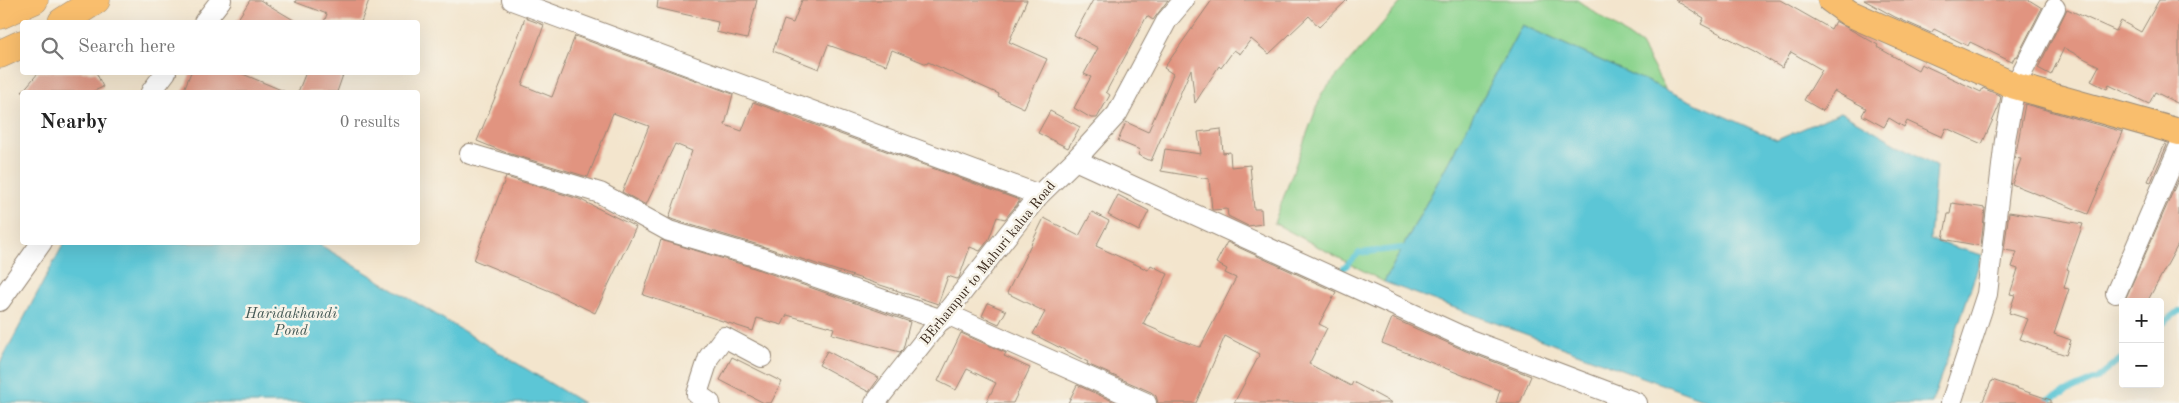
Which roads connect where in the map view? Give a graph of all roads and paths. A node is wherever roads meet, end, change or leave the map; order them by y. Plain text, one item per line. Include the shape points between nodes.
1 (34, 0) edge
2 (96, 0) edge
3 (221, 0) edge
4 (512, 0) edge
5 (1184, 0) edge
6 (1846, 4) edge
7 (2055, 8) dead end
8 (0, 15) edge
9 (65, 20) edge
10 (206, 20) edge
11 (20, 45) edge
12 (0, 54) edge
13 (164, 75) edge
14 (2015, 86) junction
15 (152, 90) edge
16 (2179, 132) edge
17 (2179, 148) edge
18 (470, 154) dead end
19 (1075, 160) junction
20 (1039, 195) junction
21 (40, 245) edge
22 (2116, 293) dead end
23 (0, 300) edge
24 (944, 317) junction
25 (762, 357) dead end
26 (710, 403) edge
27 (875, 403) edge
28 (1146, 403) edge
29 (1638, 403) edge
30 (1951, 403) edge

1 - 8 highway
2 - 9 highway
3 - 10 street
4 - 20 street
5 - 19 street, BErhampur to Mahuri kalua Road via 1167,20 1117,114
6 - 14 main road
7 - 14 street
11 - 12 highway
13 - 15 street
14 - 16 main road
14 - 30 street via 1988,294
17 - 22 street
18 - 24 street via 600,193 669,231
19 - 20 street, BErhampur to Mahuri kalua Road
19 - 29 street via 1470,340
20 - 24 street, BErhampur to Mahuri kalua Road
21 - 23 street
24 - 27 street, BErhampur to Mahuri kalua Road
24 - 28 street
25 - 26 street via 724,337 709,357 698,394

